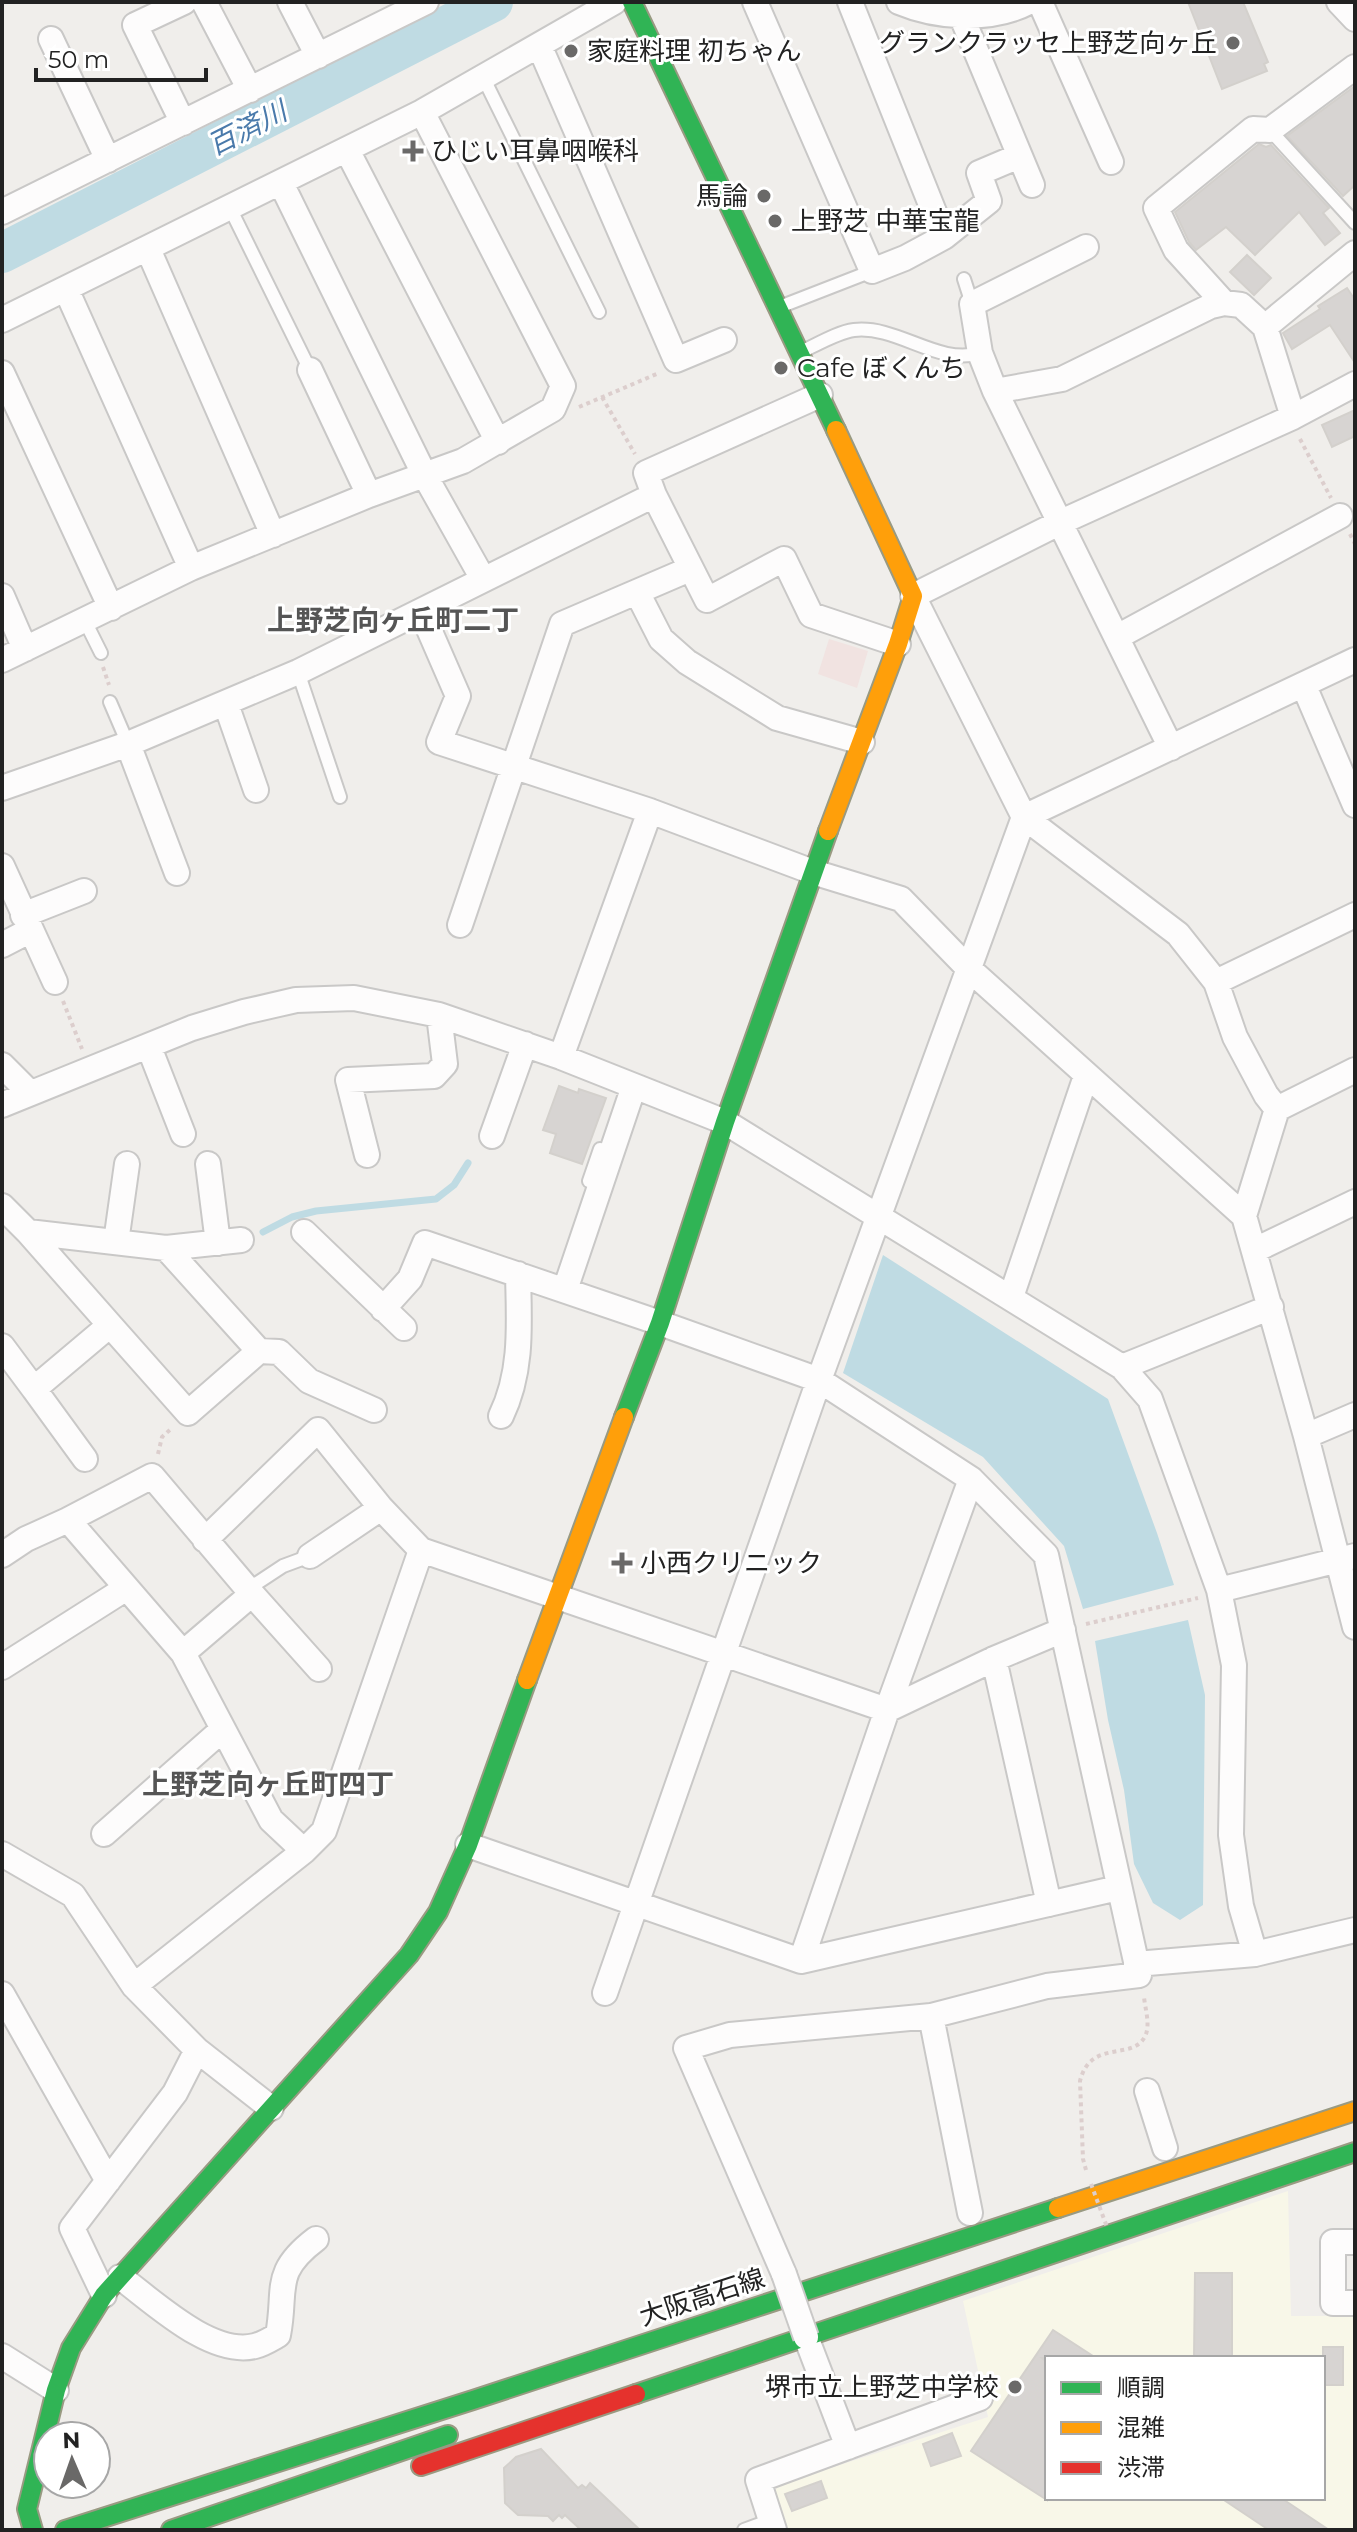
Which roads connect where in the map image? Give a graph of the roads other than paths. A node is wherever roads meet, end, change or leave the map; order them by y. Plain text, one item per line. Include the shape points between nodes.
1 (184, 2) edge
2 (204, 2) edge
3 (290, 2) edge
4 (426, 2) edge
5 (614, 2) edge
6 (632, 2) edge
7 (755, 2) edge
8 (850, 2) edge
9 (899, 2) edge
10 (1029, 2) edge
11 (1040, 2) edge
12 (1339, 2) edge
13 (397, 8) edge
14 (961, 15) junction
15 (1355, 19) edge
16 (51, 39) dead end
17 (539, 45) junction
18 (318, 56) junction
19 (1355, 67) edge
20 (483, 77) junction
21 (250, 90) junction
22 (422, 112) junction
23 (183, 123) junction
24 (1270, 130) junction
25 (347, 150) junction
26 (1019, 156) junction
27 (108, 160) junction
28 (1111, 162) dead end
29 (281, 183) junction
30 (1032, 185) dead end
31 (230, 208) junction
32 (2, 212) edge
33 (1355, 223) edge
34 (944, 237) junction
35 (1086, 247) dead end
36 (148, 249) junction
37 (1355, 253) edge
38 (872, 271) junction
39 (964, 279) dead end
40 (66, 289) junction
41 (1224, 303) junction
42 (972, 304) junction
43 (779, 307) junction
44 (599, 312) dead end
45 (2, 320) edge
46 (1265, 327) junction
47 (724, 340) dead end
48 (800, 352) junction
49 (980, 353) junction
50 (310, 370) joint
51 (2, 373) edge
52 (1355, 384) edge
53 (995, 391) junction
54 (820, 395) junction
55 (1291, 418) junction
56 (498, 442) junction
57 (424, 474) junction
58 (650, 484) junction
59 (369, 495) junction
60 (1340, 516) road end
61 (1061, 522) junction
62 (273, 535) junction
63 (191, 568) junction
64 (690, 569) junction
65 (483, 579) junction
66 (637, 592) junction
67 (2, 596) edge
68 (913, 596) junction
69 (111, 608) junction
70 (421, 611) junction
71 (85, 621) junction
72 (1117, 637) junction
73 (898, 644) junction
74 (25, 649) junction
75 (101, 653) road end
76 (2, 660) edge
77 (1355, 660) edge
78 (298, 672) junction
79 (1304, 686) junction
80 (110, 702) road end
81 (226, 704) junction
82 (862, 742) junction
83 (128, 744) junction
84 (1171, 748) junction
85 (513, 766) junction
86 (2, 788) edge
87 (256, 790) dead end
88 (340, 797) dead end
89 (1355, 805) edge
90 (650, 811) junction
91 (1024, 817) junction
92 (2, 866) edge
93 (813, 872) junction
94 (177, 873) dead end
95 (84, 891) dead end
96 (1355, 915) edge
97 (27, 922) junction
98 (460, 925) dead end
99 (2, 945) edge
100 (968, 968) junction
101 (55, 982) road end
102 (1216, 982) junction
103 (439, 1015) junction
104 (525, 1044) junction
105 (149, 1047) junction
106 (561, 1057) junction
107 (2, 1065) edge
108 (1355, 1070) edge
109 (1086, 1076) junction
110 (629, 1084) junction
111 (30, 1093) junction
112 (2, 1105) edge
113 (1277, 1109) junction
114 (725, 1122) junction
115 (183, 1134) dead end
116 (492, 1136) dead end
117 (367, 1155) dead end
118 (127, 1164) dead end
119 (208, 1164) dead end
120 (589, 1181) dead end
121 (1355, 1202) edge
122 (2, 1206) edge
123 (879, 1215) junction
124 (1244, 1216) junction
125 (28, 1232) junction
126 (304, 1232) dead end
127 (116, 1242) junction
128 (166, 1248) junction
129 (1255, 1250) junction
130 (518, 1274) junction
131 (565, 1290) junction
132 (1011, 1297) junction
133 (1271, 1307) junction
134 (383, 1309) junction
135 (660, 1323) junction
136 (110, 1325) junction
137 (404, 1328) dead end
138 (2, 1346) edge
139 (259, 1351) junction
140 (1122, 1367) junction
141 (819, 1380) junction
142 (34, 1389) junction
143 (343, 1396) junction
144 (374, 1410) dead end
145 (1355, 1415) edge
146 (501, 1416) dead end
147 (318, 1430) junction
148 (1306, 1436) junction
149 (85, 1459) dead end
150 (971, 1479) junction
151 (381, 1508) junction
152 (68, 1520) junction
153 (205, 1540) junction
154 (6, 1545) edge
155 (421, 1550) junction
156 (310, 1556) joint
157 (1346, 1558) edge
158 (125, 1589) junction
159 (1219, 1590) junction
160 (250, 1591) junction
161 (557, 1596) junction
162 (1355, 1627) edge
163 (1063, 1630) junction
164 (183, 1653) junction
165 (723, 1656) junction
166 (994, 1659) junction
167 (2, 1667) edge
168 (319, 1669) dead end
169 (887, 1710) junction
170 (222, 1730) junction
171 (104, 1834) dead end
172 (468, 1845) junction
173 (304, 1851) junction
174 (2, 1854) edge
175 (1118, 1888) junction
176 (638, 1902) junction
177 (1049, 1904) junction
178 (1355, 1930) edge
179 (1255, 1954) junction
180 (801, 1961) junction
181 (1138, 1969) junction
182 (134, 1986) junction
183 (605, 1993) dead end
184 (2, 1994) edge
185 (931, 2016) junction
186 (197, 2050) junction
187 (1147, 2091) dead end
188 (271, 2108) junction
189 (1355, 2111) edge
190 (1166, 2148) dead end
191 (1355, 2152) edge
192 (108, 2181) junction
193 (970, 2213) dead end
194 (316, 2239) dead end
195 (1355, 2242) edge
196 (932, 2269) dead end
197 (112, 2286) junction
198 (873, 2288) dead end
199 (1355, 2303) edge
200 (815, 2308) dead end
201 (786, 2318) dead end
202 (806, 2337) junction
203 (2, 2356) edge
204 (56, 2390) junction
205 (980, 2398) dead end
206 (462, 2430) dead end
207 (306, 2432) dead end
208 (848, 2447) junction
209 (410, 2470) dead end
210 (233, 2477) junction
211 (302, 2505) dead end
212 (240, 2506) junction
213 (772, 2525) edge
214 (33, 2530) edge
215 (65, 2530) edge
216 (171, 2530) edge
217 (744, 2530) edge

1 - 23 street via 135,25
2 - 21 street
3 - 18 street
4 - 13 street
5 - 17 street
6 - 43 main road
7 - 38 street
8 - 34 street
9 - 14 street
10 - 14 street via 1004,13
11 - 28 street
12 - 15 street
13 - 18 street
14 - 26 street
16 - 27 street
17 - 20 street
17 - 47 street via 676,360
18 - 21 street
19 - 24 street
20 - 22 street
20 - 44 lane
21 - 23 street
22 - 25 street
22 - 56 street via 563,386 553,409
23 - 27 street
24 - 33 lane
24 - 41 street via 1253,129 1156,208 1176,250
25 - 29 street
25 - 56 street
26 - 30 street
26 - 34 street via 979,173 989,201
27 - 32 street
29 - 31 street
29 - 57 street
31 - 36 street
31 - 50 lane
34 - 38 street
35 - 42 street
36 - 40 street
36 - 62 street
37 - 46 street
38 - 43 lane
39 - 42 lane
40 - 45 street
40 - 63 street
41 - 46 street via 1241,305
41 - 53 street via 1062,379
42 - 49 street
43 - 48 main road
46 - 55 street
48 - 49 lane via 853,330 881,331 966,357
48 - 54 main road
49 - 53 street
50 - 59 street
51 - 69 street
52 - 55 street
53 - 61 street
54 - 58 street
54 - 68 main road
55 - 61 street
56 - 57 street
57 - 59 street
57 - 65 street
58 - 64 street
58 - 65 street
59 - 62 street
60 - 72 street
61 - 68 street
61 - 72 street
62 - 63 street
63 - 69 street
64 - 66 street
64 - 73 street via 707,600 784,559 811,615
65 - 70 street
66 - 82 street via 661,639 687,662 777,718
66 - 85 street via 562,624
67 - 74 street
68 - 73 main road
68 - 91 street
69 - 71 street
70 - 78 street
70 - 85 street via 458,696 439,742
71 - 74 street
71 - 75 lane
72 - 84 street
73 - 82 main road
74 - 76 street
77 - 79 street
78 - 81 street
78 - 88 lane
79 - 84 street
79 - 89 street
80 - 83 lane
81 - 83 street
81 - 87 street
82 - 93 main road
83 - 86 street
83 - 94 street
84 - 91 street
85 - 90 street
85 - 98 street
90 - 93 street
90 - 106 street
91 - 100 street
91 - 102 street via 1178,934
92 - 97 street
93 - 100 street via 901,899
93 - 114 main road
95 - 97 street
96 - 102 street
97 - 99 street
97 - 101 street
100 - 109 street
100 - 123 street
102 - 113 street via 1235,1037
103 - 104 street
103 - 105 street via 354,998 296,1000 192,1028
103 - 117 street via 445,1064 434,1076 348,1080
104 - 106 street
104 - 116 street
105 - 111 street
105 - 115 street
106 - 110 street
107 - 111 street
108 - 113 street
109 - 124 street
109 - 132 street
110 - 114 street
110 - 120 lane
110 - 131 street
111 - 112 street
113 - 124 street
114 - 123 street
114 - 135 main road
118 - 127 street
119 - 128 street via 230,1241
121 - 129 street
122 - 125 street
123 - 132 street
123 - 141 street
124 - 129 street
125 - 127 street
125 - 136 street
126 - 134 street
127 - 128 street
128 - 139 street
129 - 133 street
130 - 131 street
130 - 134 street via 425,1243 410,1279
130 - 146 street via 519,1347 511,1397
131 - 135 street
132 - 140 street
133 - 140 street
133 - 148 street
134 - 137 street
135 - 141 street
135 - 161 main road
136 - 139 street via 188,1413
136 - 142 street
138 - 142 street
139 - 143 street via 279,1352 309,1381
140 - 159 street via 1150,1399
141 - 150 street
141 - 165 street
142 - 149 street
143 - 144 street
143 - 147 street
145 - 148 street
147 - 151 street
147 - 153 street
148 - 157 street
150 - 163 street via 1046,1555
150 - 169 street
151 - 155 street
151 - 156 street
152 - 153 street via 152,1476
152 - 154 street
152 - 158 street
153 - 160 street
155 - 161 street
155 - 173 street via 324,1831
156 - 160 lane via 283,1566
157 - 159 street
157 - 162 street
158 - 164 street
158 - 167 street
159 - 179 street via 1234,1665 1231,1835 1241,1906
160 - 164 street
160 - 168 street
161 - 165 street
161 - 172 main road
163 - 166 street
163 - 175 street
164 - 170 street
165 - 169 street
165 - 176 street
166 - 169 street
166 - 177 street
169 - 180 street
170 - 171 street
170 - 173 street via 271,1820
172 - 176 street
172 - 188 main road via 438,1912 409,1955
173 - 182 street
174 - 182 street via 73,1895
175 - 177 street
175 - 181 street
176 - 180 street
176 - 183 street
177 - 180 street
178 - 179 street
179 - 181 street
181 - 185 street
182 - 186 street
184 - 192 street
185 - 193 street
185 - 202 street, bridge via 730,2035 686,2048
186 - 188 street
186 - 192 street via 175,2093
187 - 190 street
188 - 197 main road
189 - 210 main road, 大阪高石線
191 - 202 main road
192 - 197 street via 72,2228
194 - 197 street via 290,2263 280,2293 278,2335 254,2347 226,2346
195 - 199 street via 1333,2242 1333,2303
196 - 198 main road
197 - 204 main road via 71,2348
200 - 201 main road, 大阪高石線
202 - 208 street
202 - 209 main road
203 - 204 street
204 - 214 main road via 27,2509
205 - 208 street
206 - 212 main road
207 - 210 main road
208 - 213 street via 758,2480
210 - 215 main road, 大阪高石線
211 - 212 main road via 279,2510
212 - 216 main road
213 - 217 lane

